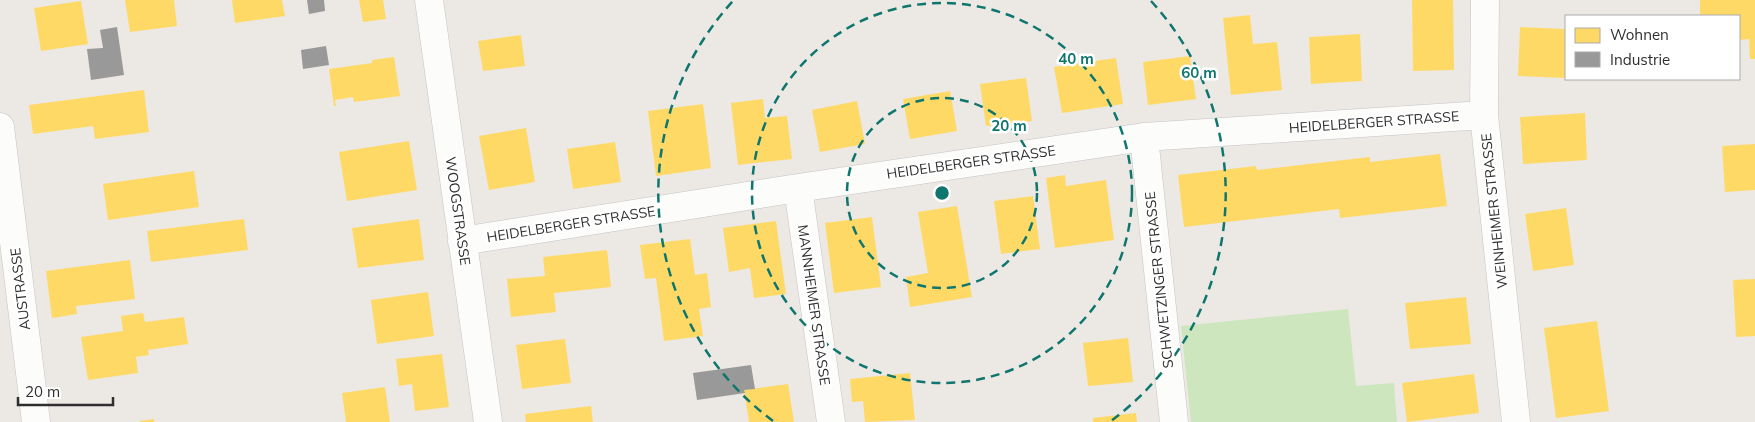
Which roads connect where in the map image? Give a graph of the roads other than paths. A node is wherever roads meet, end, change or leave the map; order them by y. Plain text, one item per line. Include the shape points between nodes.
1 (429, 0) edge
2 (1485, 0) edge
3 (1484, 115) junction
4 (0, 127) edge
5 (1144, 137) junction
6 (798, 188) junction
7 (462, 241) junction
8 (36, 422) edge
9 (488, 422) edge
10 (830, 422) edge
11 (1174, 422) edge
12 (1516, 422) edge

1 - 7 street, WOOGSTRASSE
2 - 3 street, WEINHEIMER STRASSE
3 - 5 street, HEIDELBERGER STRASSE
3 - 12 street, WEINHEIMER STRASSE
4 - 8 street, AUSTRASSE
5 - 6 street, HEIDELBERGER STRASSE
5 - 11 street, SCHWETZINGER STRASSE
6 - 7 street, HEIDELBERGER STRASSE
6 - 10 street, MANNHEIMER STRASSE
7 - 9 street, WOOGSTRASSE

